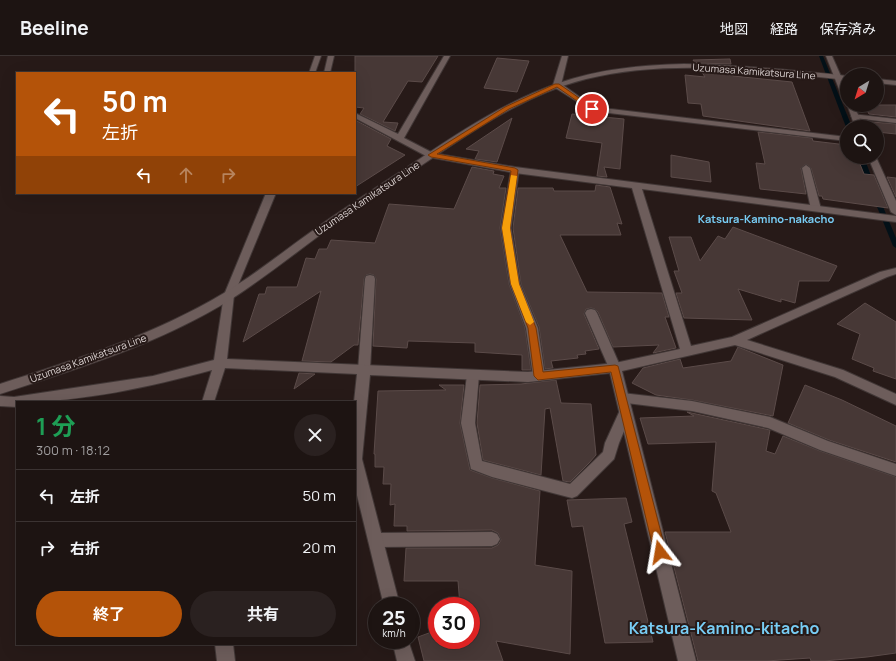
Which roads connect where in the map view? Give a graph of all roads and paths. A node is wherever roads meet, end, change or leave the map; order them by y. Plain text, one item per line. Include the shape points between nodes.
1 (318, 56) edge
2 (331, 56) edge
3 (447, 56) edge
4 (565, 56) edge
5 (829, 56) edge
6 (312, 72) edge
7 (327, 72) edge
8 (837, 77) junction
9 (840, 77) edge
10 (884, 82) edge
11 (896, 83) edge
12 (840, 84) edge
13 (557, 85) junction
14 (853, 112) edge
15 (356, 116) edge
16 (855, 116) junction
17 (856, 120) edge
18 (896, 121) edge
19 (840, 138) edge
20 (399, 139) junction
21 (431, 155) junction
22 (876, 164) edge
23 (806, 168) dead end
24 (515, 170) junction
25 (636, 185) junction
26 (271, 194) edge
27 (893, 198) edge
28 (816, 209) junction
29 (896, 212) edge
30 (896, 219) edge
31 (896, 271) edge
32 (370, 279) dead end
33 (229, 295) junction
34 (591, 313) dead end
35 (735, 341) junction
36 (687, 352) junction
37 (220, 364) junction
38 (615, 368) junction
39 (364, 370) junction
40 (474, 375) junction
41 (538, 376) junction
42 (0, 390) edge
43 (896, 400) edge
44 (0, 401) edge
45 (21, 401) edge
46 (208, 401) edge
47 (16, 402) edge
48 (624, 405) junction
49 (356, 449) edge
50 (356, 463) edge
51 (896, 470) edge
52 (492, 539) dead end
53 (376, 540) junction
54 (390, 597) edge
55 (224, 645) edge
56 (403, 649) edge
57 (226, 661) edge
58 (406, 661) edge
59 (687, 661) edge

1 - 6 street
2 - 7 street
3 - 20 street
4 - 13 street
5 - 8 street
8 - 9 street, Uzumasa Kamikatsura Line
8 - 12 street
8 - 13 street, Uzumasa Kamikatsura Line via 737,68 679,66 611,72
10 - 11 street
13 - 19 street via 592,109
13 - 21 street, Uzumasa Kamikatsura Line via 507,108
14 - 16 street
15 - 20 street
16 - 17 street
16 - 18 street
20 - 21 street
21 - 24 street
21 - 33 street, Uzumasa Kamikatsura Line
22 - 27 street
23 - 28 street
24 - 25 street
24 - 41 street via 506,228 515,284 532,328
25 - 28 street
25 - 36 street
26 - 33 street
27 - 29 street
28 - 30 street
31 - 35 street via 884,274
32 - 39 street
33 - 37 street
33 - 42 street, Uzumasa Kamikatsura Line via 140,341
34 - 38 street
35 - 36 street
35 - 43 street via 839,373
36 - 38 street
37 - 39 street
37 - 45 street via 153,381
37 - 46 street
38 - 41 street
38 - 48 street
39 - 40 street
39 - 49 street
40 - 41 street via 528,378
40 - 48 street via 468,423 476,466 572,491 609,455
44 - 47 street
48 - 51 street via 692,406 770,423 825,446
48 - 59 street
50 - 53 street
52 - 53 street
53 - 54 street
55 - 57 street
56 - 58 street

